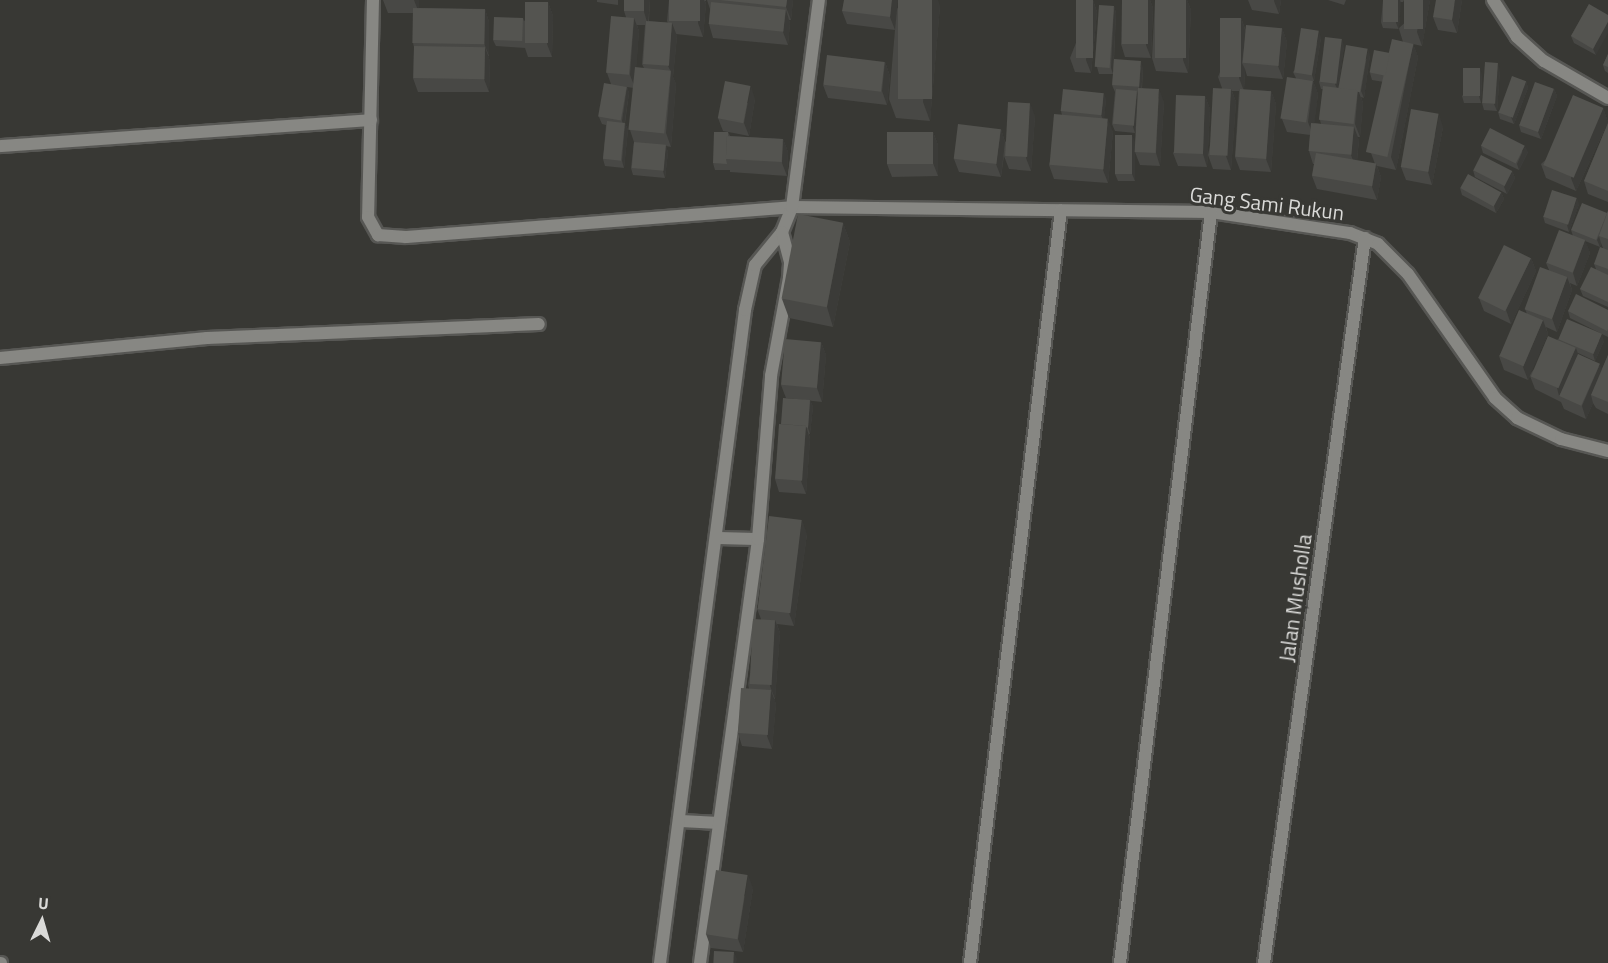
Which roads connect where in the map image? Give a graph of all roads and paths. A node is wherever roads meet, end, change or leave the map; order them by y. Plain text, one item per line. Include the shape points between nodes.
1 (373, 0) edge
2 (819, 0) edge
3 (1493, 0) edge
4 (1608, 98) edge
5 (371, 120) junction
6 (0, 146) edge
7 (792, 207) junction
8 (1061, 210) junction
9 (1211, 213) junction
10 (782, 232) junction
11 (1365, 238) junction
12 (539, 324) dead end
13 (0, 358) edge
14 (1608, 451) edge
15 (716, 538) junction
16 (758, 539) junction
17 (681, 821) junction
18 (719, 823) junction
19 (660, 963) edge
20 (700, 963) edge
21 (970, 963) edge
22 (1120, 963) edge
23 (1264, 963) edge

1 - 5 street
2 - 7 street
3 - 4 street via 1517,37 1544,61
5 - 6 street
5 - 7 street, Gang Sami Rukun via 368,217 378,235 406,237
7 - 8 street, Gang Sami Rukun
7 - 10 street
8 - 9 street, Gang Sami Rukun
8 - 21 street
9 - 11 street, Gang Sami Rukun
9 - 22 street
10 - 15 street via 755,265 751,279
10 - 16 street via 790,262 789,278 771,376
11 - 14 street, Gang Sami Rukun via 1378,244 1408,274 1495,398 1517,418 1561,439
11 - 23 street, Jalan Musholla
12 - 13 street via 207,338
15 - 16 street
15 - 17 street
16 - 18 street
17 - 18 street
17 - 19 street
18 - 20 street

